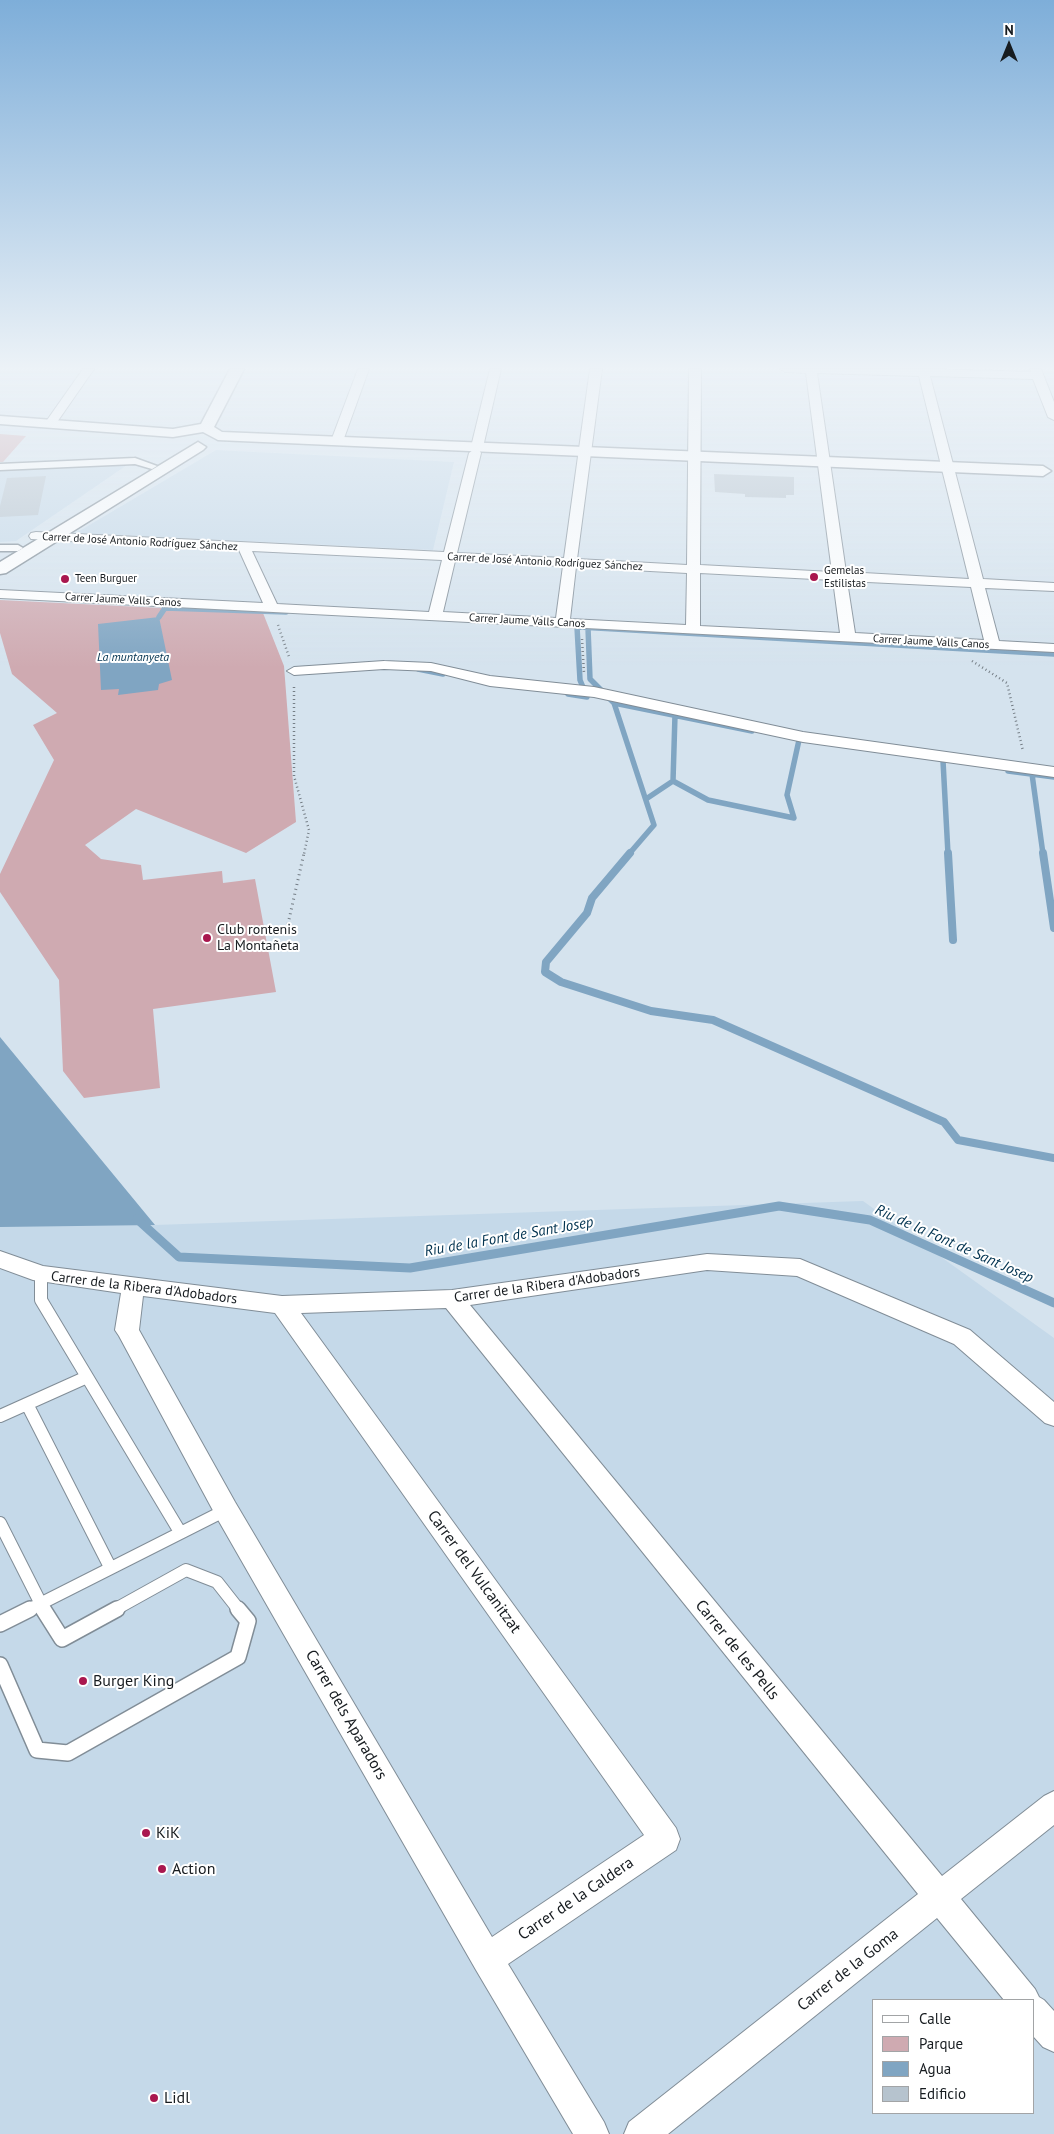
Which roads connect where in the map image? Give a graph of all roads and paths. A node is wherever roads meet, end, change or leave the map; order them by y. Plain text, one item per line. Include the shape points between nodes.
1 (148, 469) edge
2 (152, 469) edge
3 (471, 469) edge
4 (582, 469) edge
5 (694, 469) edge
6 (824, 469) edge
7 (889, 469) edge
8 (949, 471) junction
9 (1049, 475) edge
10 (44, 537) junction
11 (244, 547) junction
12 (0, 548) edge
13 (18, 548) junction
14 (450, 557) junction
15 (0, 558) edge
16 (570, 563) junction
17 (0, 569) edge
18 (693, 569) junction
19 (840, 576) junction
20 (978, 583) junction
21 (1054, 587) edge
22 (0, 594) edge
23 (272, 608) junction
24 (435, 616) junction
25 (562, 623) junction
26 (582, 624) junction
27 (693, 630) junction
28 (848, 638) junction
29 (994, 645) junction
30 (1054, 648) edge
31 (964, 656) dead end
32 (294, 670) junction
33 (594, 692) junction
34 (1027, 768) junction
35 (1054, 772) edge
36 (288, 924) dead end
37 (0, 1259) edge
38 (42, 1274) junction
39 (133, 1288) junction
40 (452, 1299) junction
41 (282, 1305) junction
42 (87, 1377) junction
43 (27, 1404) junction
44 (0, 1416) edge
45 (1054, 1416) edge
46 (226, 1510) junction
47 (0, 1523) edge
48 (180, 1532) junction
49 (110, 1567) junction
50 (40, 1603) junction
51 (0, 1624) edge
52 (0, 1665) edge
53 (1054, 1806) edge
54 (665, 1839) joint
55 (939, 1898) junction
56 (487, 1959) junction
57 (1023, 1999) edge
58 (1034, 2012) edge
59 (1054, 2036) edge
60 (592, 2134) edge
61 (641, 2134) edge

1 - 10 street
2 - 10 street
3 - 14 street
4 - 16 street
5 - 18 street
6 - 19 street
7 - 8 street
8 - 9 street via 1020,477
8 - 20 street
10 - 11 street, Carrer de José Antonio Rodríguez Sánchez
10 - 13 street
10 - 17 street
11 - 14 street, Carrer de José Antonio Rodríguez Sánchez
11 - 23 street
12 - 13 street
13 - 15 street
14 - 16 street, Carrer de José Antonio Rodríguez Sánchez
14 - 24 street
16 - 18 street, Carrer de José Antonio Rodríguez Sánchez
16 - 25 street
18 - 19 street, Carrer de José Antonio Rodríguez Sánchez
18 - 27 street
19 - 20 street, Carrer de José Antonio Rodríguez Sánchez
19 - 28 street
20 - 21 street, Carrer de José Antonio Rodríguez Sánchez
20 - 29 street
22 - 23 street, Carrer Jaume Valls Canos
23 - 24 street, Carrer Jaume Valls Canos
23 - 32 path
24 - 25 street, Carrer Jaume Valls Canos
25 - 26 street, Carrer Jaume Valls Canos
26 - 27 street, Carrer Jaume Valls Canos
26 - 33 path via 584,678
27 - 28 street, Carrer Jaume Valls Canos
28 - 29 street, Carrer Jaume Valls Canos
29 - 30 street, Carrer Jaume Valls Canos
31 - 34 path via 1007,683
32 - 33 street via 384,665 431,667 490,681
32 - 36 path via 294,776 309,830
33 - 34 street via 803,737
34 - 35 street
37 - 38 street, Carrer de la Ribera d'Adobadors
38 - 39 street, Carrer de la Ribera d'Adobadors
38 - 42 lane via 41,1300
39 - 41 street, Carrer de la Ribera d'Adobadors
39 - 46 street, Carrer dels Aparadors via 127,1330
40 - 41 street, Carrer de la Ribera d'Adobadors
40 - 45 street, Carrer de la Ribera d'Adobadors via 706,1262 800,1268 962,1337
40 - 55 street, Carrer de les Pells
41 - 54 street, Carrer del Vulcanitzat
42 - 43 lane
42 - 48 lane
43 - 44 lane
43 - 49 lane
46 - 48 lane
46 - 56 street, Carrer dels Aparadors
47 - 50 lane
48 - 49 lane
49 - 50 lane
50 - 51 lane
50 - 52 lane via 62,1639 186,1570 217,1582 248,1621 238,1657 68,1753 37,1750
53 - 55 street, Carrer de la Goma
54 - 56 street, Carrer de la Caldera
55 - 57 street, Carrer de les Pells
55 - 61 street, Carrer de la Goma
56 - 60 street, Carrer dels Aparadors
58 - 59 street

